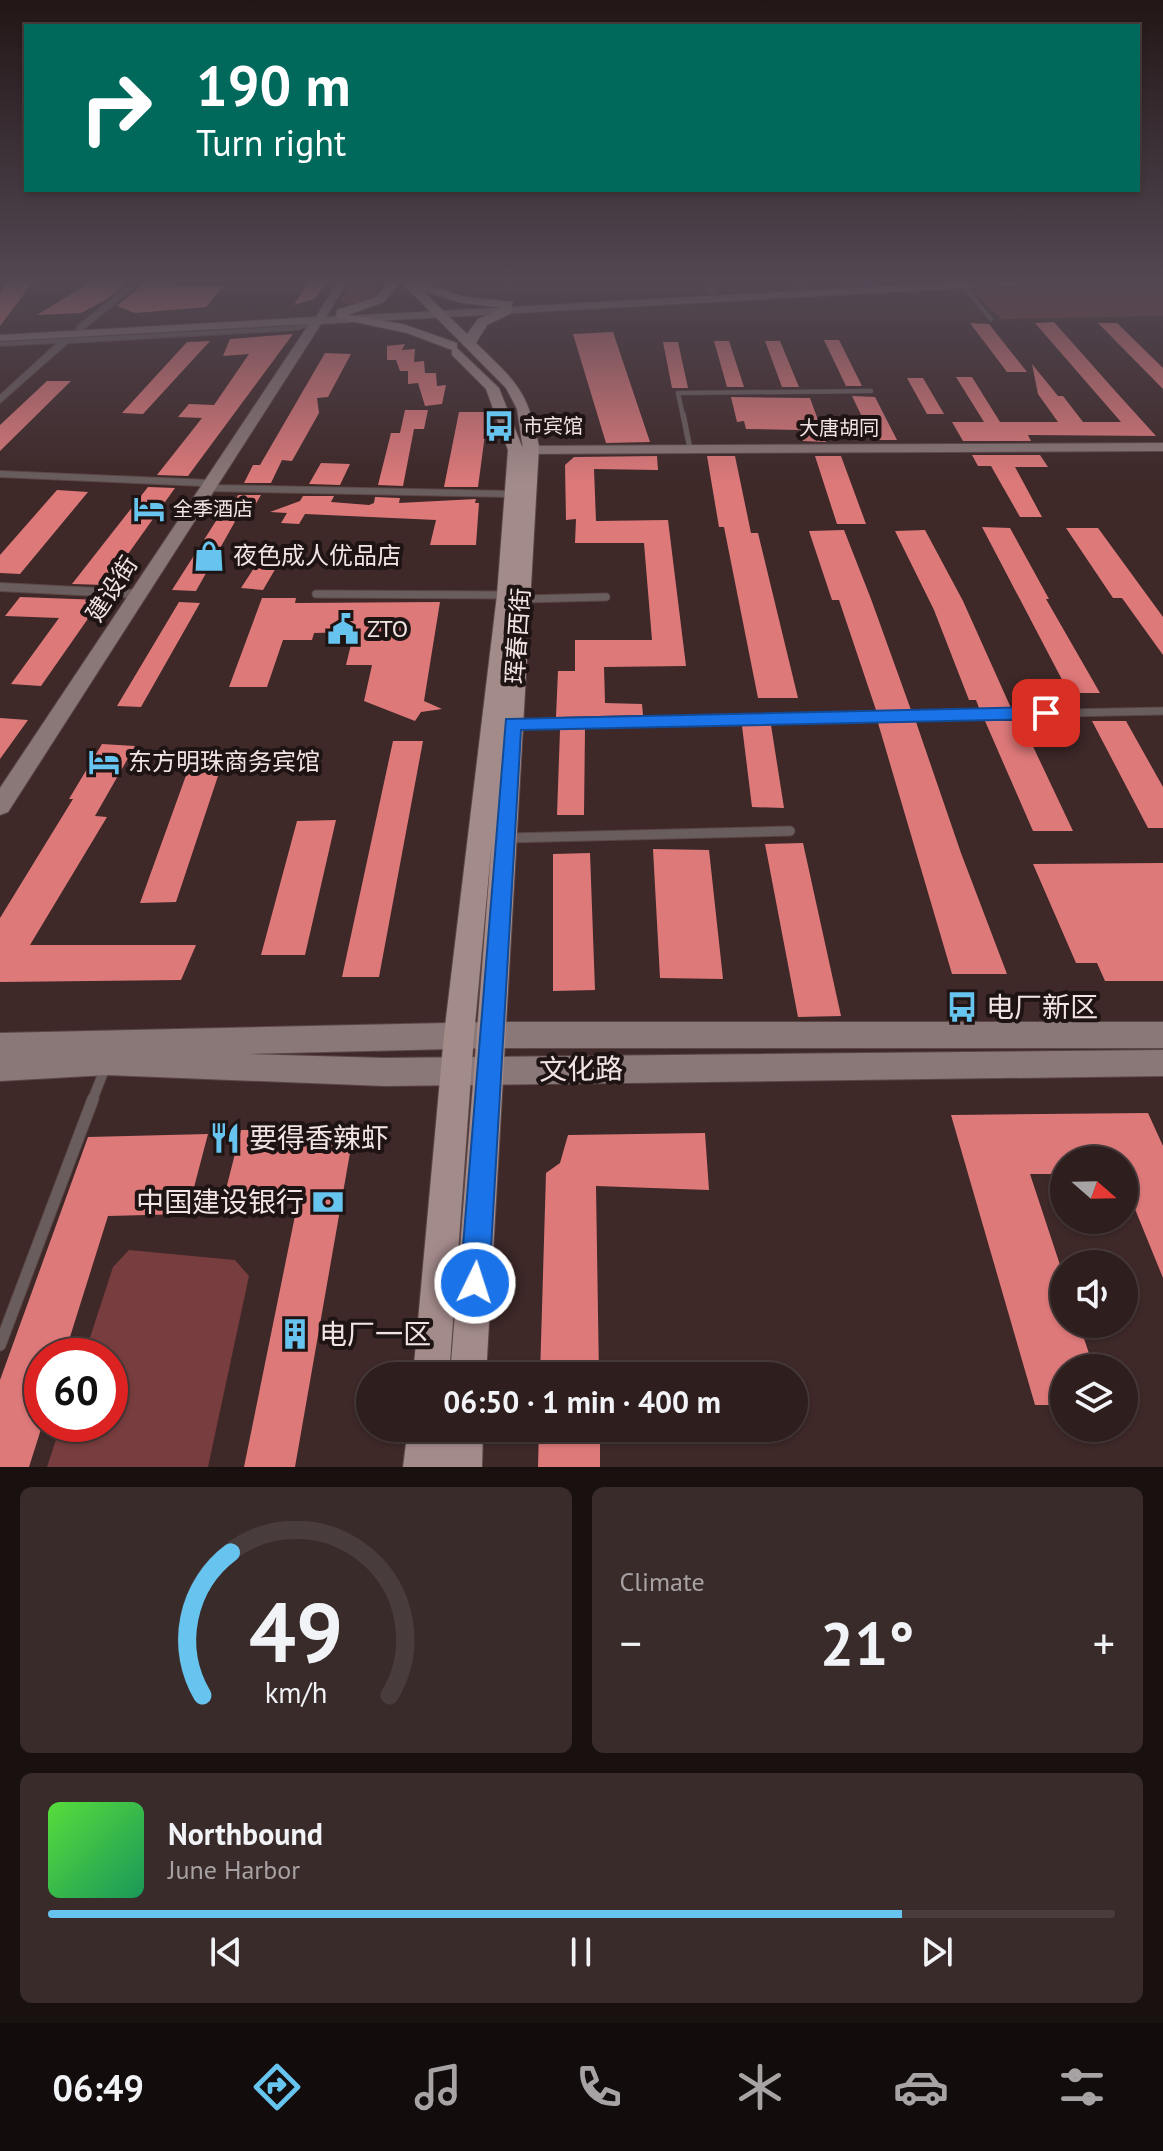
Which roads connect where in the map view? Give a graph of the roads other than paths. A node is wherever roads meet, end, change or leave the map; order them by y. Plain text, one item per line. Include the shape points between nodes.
1 (58, 347) edge
2 (300, 347) edge
3 (463, 347) edge
4 (465, 347) edge
5 (871, 391) dead end
6 (0, 400) edge
7 (567, 417) dead end
8 (526, 421) junction
9 (1163, 447) edge
10 (690, 449) junction
11 (523, 450) junction
12 (0, 474) edge
13 (208, 486) junction
14 (512, 494) junction
15 (0, 587) edge
16 (137, 594) junction
17 (316, 594) dead end
18 (513, 597) junction
19 (606, 597) dead end
20 (1163, 711) edge
21 (512, 724) junction
22 (0, 806) edge
23 (790, 831) dead end
24 (505, 838) junction
25 (459, 1035) junction
26 (492, 1035) junction
27 (1163, 1035) edge
28 (0, 1046) edge
29 (107, 1062) junction
30 (1163, 1063) edge
31 (0, 1067) edge
32 (457, 1070) junction
33 (491, 1071) junction
34 (0, 1345) edge
35 (432, 1362) edge
36 (469, 1362) edge
37 (426, 1442) edge
38 (463, 1442) edge
39 (423, 1467) edge
40 (462, 1467) edge

1 - 6 street
2 - 13 main road, 建设街
3 - 11 main road, 珲春西街 via 492,388
4 - 8 main road, 珲春西街 via 512,386
5 - 10 lane via 678,393
7 - 8 lane
8 - 11 main road, 珲春西街
9 - 10 main road, 大唐胡同
10 - 11 main road, 大唐胡同
11 - 14 main road, 珲春西街
11 - 18 main road, 珲春西街
12 - 13 street
13 - 14 street
13 - 16 main road, 建设街
14 - 18 main road, 珲春西街
15 - 16 street
16 - 22 main road, 建设街
17 - 18 lane
18 - 19 lane
18 - 21 main road, 珲春西街
18 - 25 main road, 珲春西街
20 - 21 lane
21 - 24 main road, 珲春西街
23 - 24 lane
24 - 26 main road, 珲春西街
25 - 26 main road, 文化路
25 - 28 main road, 文化路
25 - 32 main road, 珲春西街
26 - 27 main road, 文化路
26 - 33 main road, 珲春西街
29 - 31 main road, 文化路
29 - 32 main road, 文化路
29 - 34 lane
30 - 33 main road, 文化路
32 - 33 main road, 文化路
32 - 35 main road, 珲春西街
33 - 36 main road, 珲春西街
37 - 39 main road
38 - 40 main road

